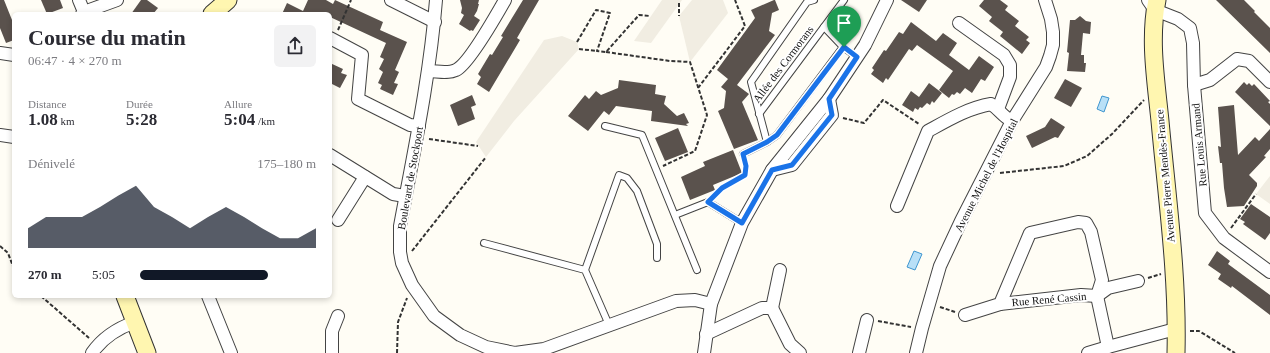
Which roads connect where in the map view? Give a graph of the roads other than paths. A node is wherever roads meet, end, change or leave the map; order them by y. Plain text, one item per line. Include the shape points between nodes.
1 (79, 0) edge
2 (116, 0) edge
3 (228, 0) edge
4 (391, 0) edge
5 (436, 0) edge
6 (505, 0) edge
7 (814, 0) edge
8 (844, 0) edge
9 (887, 0) edge
10 (1045, 0) edge
11 (1153, 3) edge
12 (83, 12) edge
13 (86, 12) edge
14 (214, 12) edge
15 (435, 22) junction
16 (959, 23) dead end
17 (824, 27) junction
18 (332, 39) edge
19 (844, 47) junction
20 (0, 53) edge
21 (12, 55) edge
22 (857, 57) junction
23 (428, 71) junction
24 (1270, 82) edge
25 (1194, 85) junction
26 (829, 99) junction
27 (998, 109) junction
28 (759, 114) junction
29 (1012, 121) junction
30 (605, 126) dead end
31 (418, 132) junction
32 (0, 135) edge
33 (12, 137) edge
34 (767, 142) junction
35 (743, 154) road end
36 (332, 156) edge
37 (772, 170) junction
38 (365, 177) junction
39 (405, 196) junction
40 (897, 206) dead end
41 (675, 214) junction
42 (338, 220) dead end
43 (742, 223) junction
44 (484, 243) dead end
45 (657, 258) dead end
46 (585, 270) junction
47 (697, 270) dead end
48 (780, 270) dead end
49 (1270, 272) edge
50 (1138, 281) road end
51 (1097, 296) junction
52 (126, 298) edge
53 (209, 298) edge
54 (710, 304) junction
55 (1000, 304) junction
56 (772, 308) junction
57 (965, 315) road end
58 (338, 316) dead end
59 (867, 320) road end
60 (135, 322) junction
61 (609, 325) junction
62 (1177, 330) junction
63 (706, 334) junction
64 (1108, 346) junction
65 (95, 349) edge
66 (790, 349) edge
67 (147, 353) edge
68 (231, 353) edge
69 (332, 353) edge
70 (704, 353) edge
71 (800, 353) edge
72 (859, 353) edge
73 (916, 353) edge
74 (1088, 353) edge
75 (1176, 353) edge

1 - 12 street
2 - 13 street
3 - 14 street
4 - 15 street
5 - 15 street, Boulevard de Stockport
6 - 23 street via 465,63 448,72
7 - 28 lane, Allée des Cormorans via 807,2 751,82
8 - 17 lane, Allée des Cormorans
9 - 22 street
10 - 29 street, Avenue Michel de l'Hospital via 1051,19 1053,45 1046,67
11 - 25 street, Rue Louis Armand via 1190,28
11 - 62 street, Avenue Pierre Mendès-France via 1153,51 1174,271
15 - 23 street, Boulevard de Stockport
16 - 27 street via 1004,54 1010,65 1010,77
17 - 19 lane, Allée des Cormorans
17 - 28 lane, Allée des Cormorans
18 - 31 street via 362,55 358,99 410,125
19 - 22 lane, Allée des Cormorans
19 - 34 lane via 777,135
20 - 21 street
22 - 26 street
23 - 31 street, Boulevard de Stockport
24 - 25 street via 1249,61 1237,59 1210,80
25 - 49 street, Rue Louis Armand via 1205,213 1224,238
26 - 37 street
26 - 37 street via 832,115 792,165
27 - 29 street via 1004,117
27 - 40 street via 991,104 962,112 928,131
28 - 34 lane, Allée des Cormorans
29 - 73 street, Avenue Michel de l'Hospital via 940,266
30 - 41 lane via 642,134
31 - 39 street, Boulevard de Stockport
32 - 33 street
34 - 35 lane
36 - 38 street
37 - 43 street
38 - 39 street via 393,194
38 - 42 street
39 - 61 street, Boulevard de Stockport via 399,232 402,263 412,285 434,316 460,335 486,347 515,353 544,349
41 - 43 lane via 708,202
41 - 47 lane
43 - 54 street
44 - 46 lane
45 - 46 lane via 657,244 637,192 627,178 619,176
46 - 61 lane
48 - 56 street
50 - 51 street, Rue René Cassin via 1108,288
51 - 55 street, Rue René Cassin via 1081,295
51 - 55 street, Rue René Cassin via 1102,280 1091,232 1086,223 1078,222 1030,233
51 - 64 street, Rue René Cassin
52 - 60 street
53 - 68 street
54 - 61 street, Boulevard de Stockport via 695,300 676,301
54 - 63 street
55 - 57 street, Rue René Cassin
56 - 63 street via 762,308
56 - 66 street
58 - 69 street via 332,331
59 - 72 street
60 - 65 street via 106,337
60 - 67 street
62 - 64 street
62 - 75 street, Avenue Pierre Mendès-France
63 - 70 street
64 - 74 street
66 - 71 street

